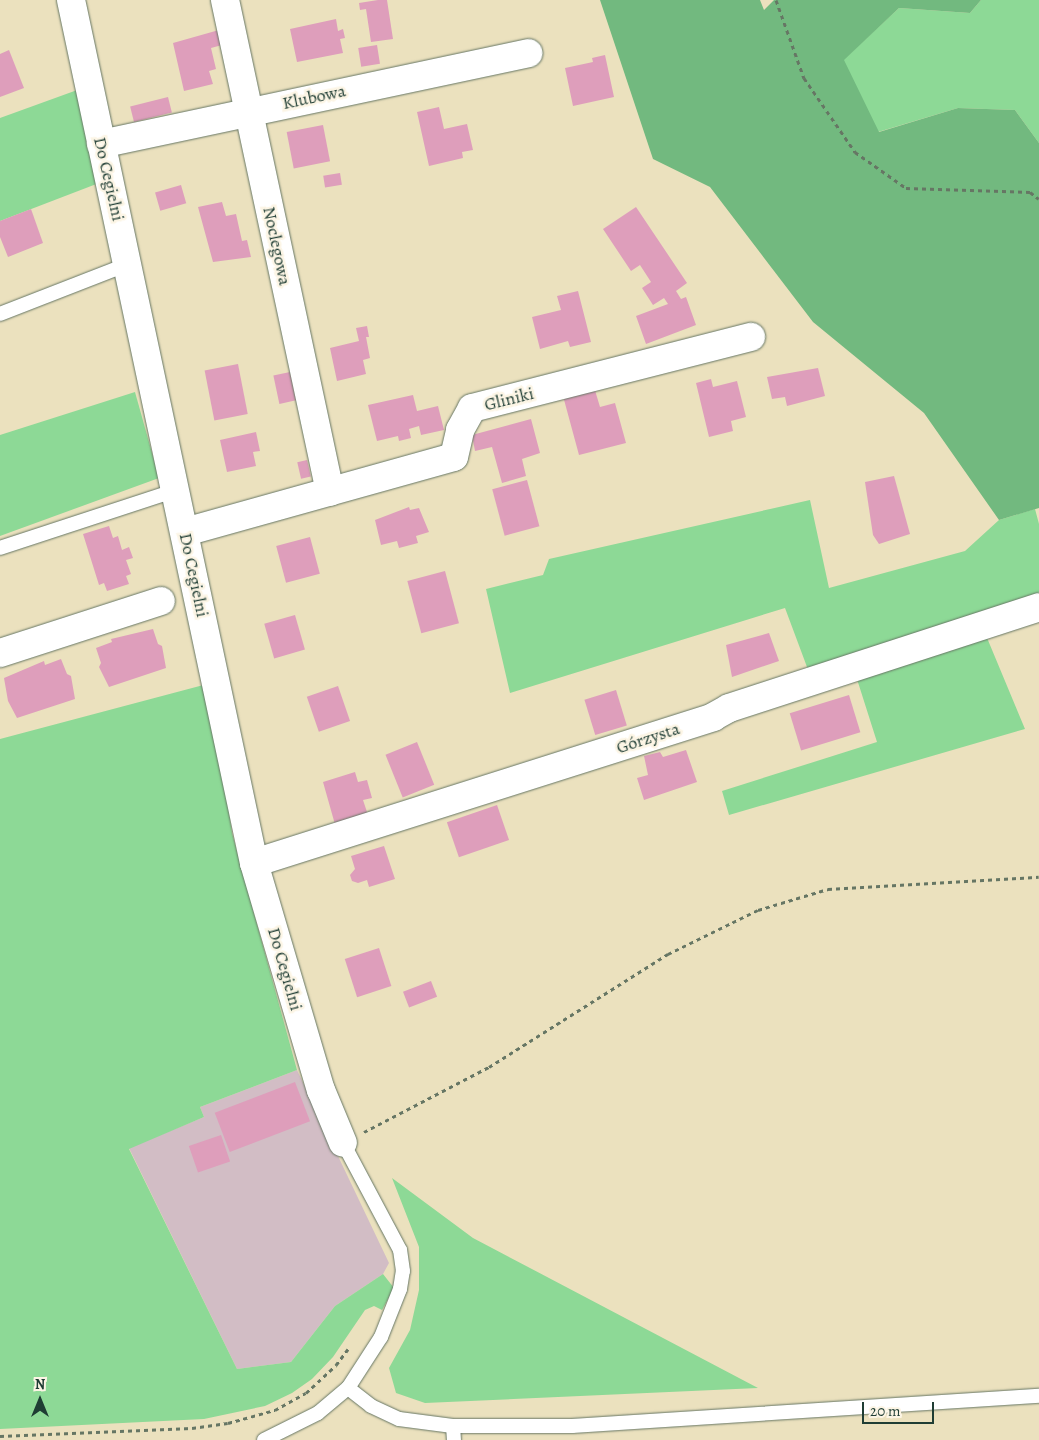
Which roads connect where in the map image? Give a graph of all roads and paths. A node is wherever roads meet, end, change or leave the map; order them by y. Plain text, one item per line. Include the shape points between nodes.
1 (71, 0) edge
2 (225, 0) edge
3 (776, 0) edge
4 (528, 53) dead end
5 (248, 111) junction
6 (101, 144) junction
7 (1039, 199) edge
8 (128, 264) junction
9 (0, 314) edge
10 (752, 336) dead end
11 (176, 490) junction
12 (330, 492) junction
13 (185, 532) junction
14 (0, 548) edge
15 (161, 601) dead end
16 (1039, 607) edge
17 (0, 653) edge
18 (254, 862) junction
19 (1039, 877) edge
20 (343, 1143) junction
21 (350, 1346) dead end
22 (348, 1388) junction
23 (1039, 1396) edge
24 (454, 1433) edge
25 (0, 1436) edge
26 (264, 1440) edge

1 - 6 street, Do Cegielni
2 - 5 street, Noclegowa
3 - 7 path via 804,78 855,152 906,188 1030,192
4 - 5 street, Klubowa
5 - 6 street, Klubowa
5 - 12 street, Noclegowa
6 - 8 street, Do Cegielni
8 - 9 lane
8 - 11 street, Do Cegielni
10 - 12 street, Gliniki via 472,408 460,430 454,458
11 - 13 street, Do Cegielni
11 - 14 lane
12 - 13 street, Gliniki
13 - 18 street, Do Cegielni
15 - 17 street
16 - 18 street, Górzysta via 729,708 713,717
18 - 20 street, Do Cegielni via 321,1090
19 - 20 path via 828,889 758,910 668,954 489,1066
20 - 22 lane via 400,1250 403,1271 395,1304 381,1337
21 - 25 path via 336,1365 306,1393 251,1418 192,1428
22 - 24 lane via 371,1406 400,1419
22 - 26 lane via 318,1413
23 - 24 lane

